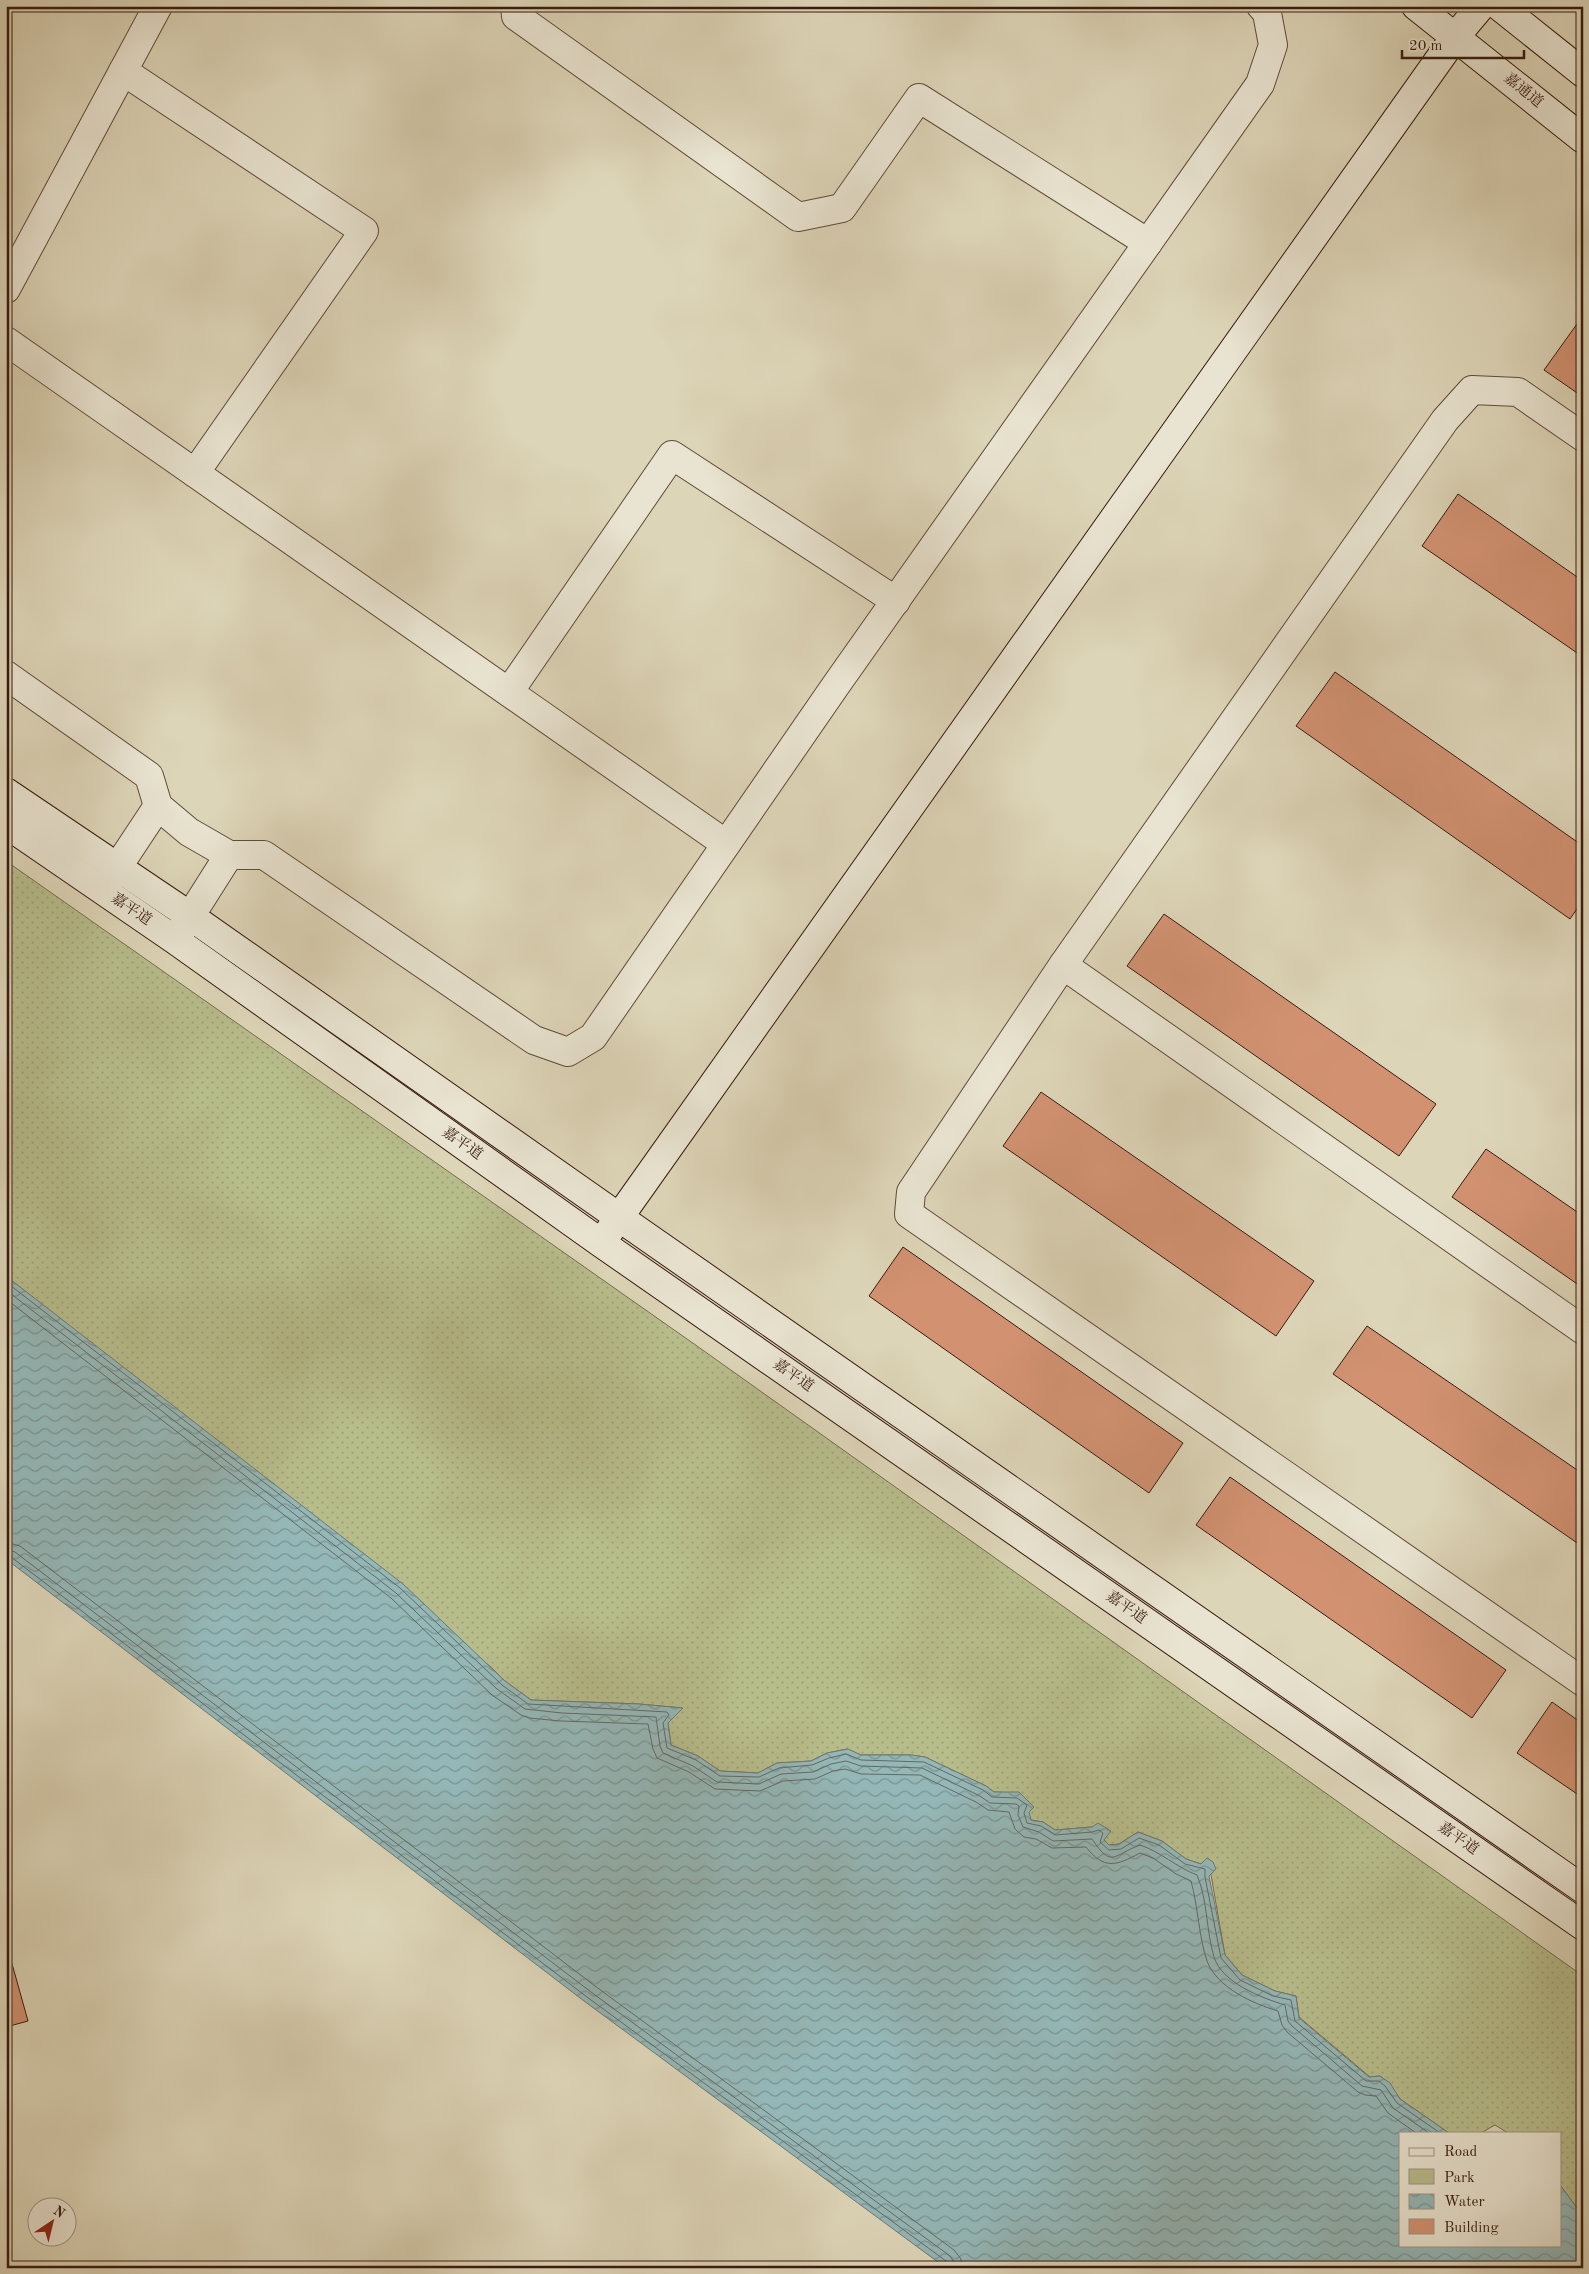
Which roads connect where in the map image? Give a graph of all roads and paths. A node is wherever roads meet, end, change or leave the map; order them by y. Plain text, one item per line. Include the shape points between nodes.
1 (158, 6) edge
2 (515, 6) edge
3 (1260, 6) edge
4 (1416, 6) edge
5 (1481, 6) edge
6 (1499, 6) edge
7 (1455, 37) junction
8 (123, 72) junction
9 (1583, 73) edge
10 (1583, 139) edge
11 (1148, 243) junction
12 (6, 289) edge
13 (6, 341) edge
14 (1583, 436) edge
15 (195, 473) junction
16 (896, 601) junction
17 (6, 675) edge
18 (509, 692) junction
19 (6, 792) edge
20 (158, 806) junction
21 (6, 824) edge
22 (726, 844) junction
23 (229, 856) junction
24 (117, 867) junction
25 (102, 890) junction
26 (190, 916) junction
27 (175, 940) junction
28 (1063, 965) junction
29 (620, 1218) junction
30 (601, 1242) junction
31 (1583, 1330) edge
32 (1583, 1682) edge
33 (1583, 1889) edge
34 (1583, 1926) edge

1 - 8 street
2 - 11 street via 516,16 798,217 842,208 919,98
3 - 11 street via 1267,13 1273,45 1260,84
4 - 7 street, 嘉通道
5 - 7 street
6 - 9 street
7 - 10 street, 嘉通道
7 - 29 street
8 - 12 street
8 - 15 street via 364,231
11 - 16 street
13 - 15 street
14 - 28 street via 1518,392 1472,390 1445,420
15 - 18 street
16 - 18 street via 672,455
16 - 22 street
17 - 20 street via 148,776
18 - 22 street
19 - 24 street, 嘉平道
20 - 23 street via 188,832
20 - 24 street
21 - 25 street, 嘉平道
22 - 23 street via 593,1037 568,1052 534,1040 264,855
23 - 26 street
24 - 25 street
24 - 26 street, 嘉平道
25 - 27 street, 嘉平道
26 - 27 street
26 - 29 street, 嘉平道
27 - 30 street, 嘉平道
28 - 31 street
28 - 32 street via 911,1192 909,1214
29 - 30 street
29 - 33 street, 嘉平道
30 - 34 street, 嘉平道

